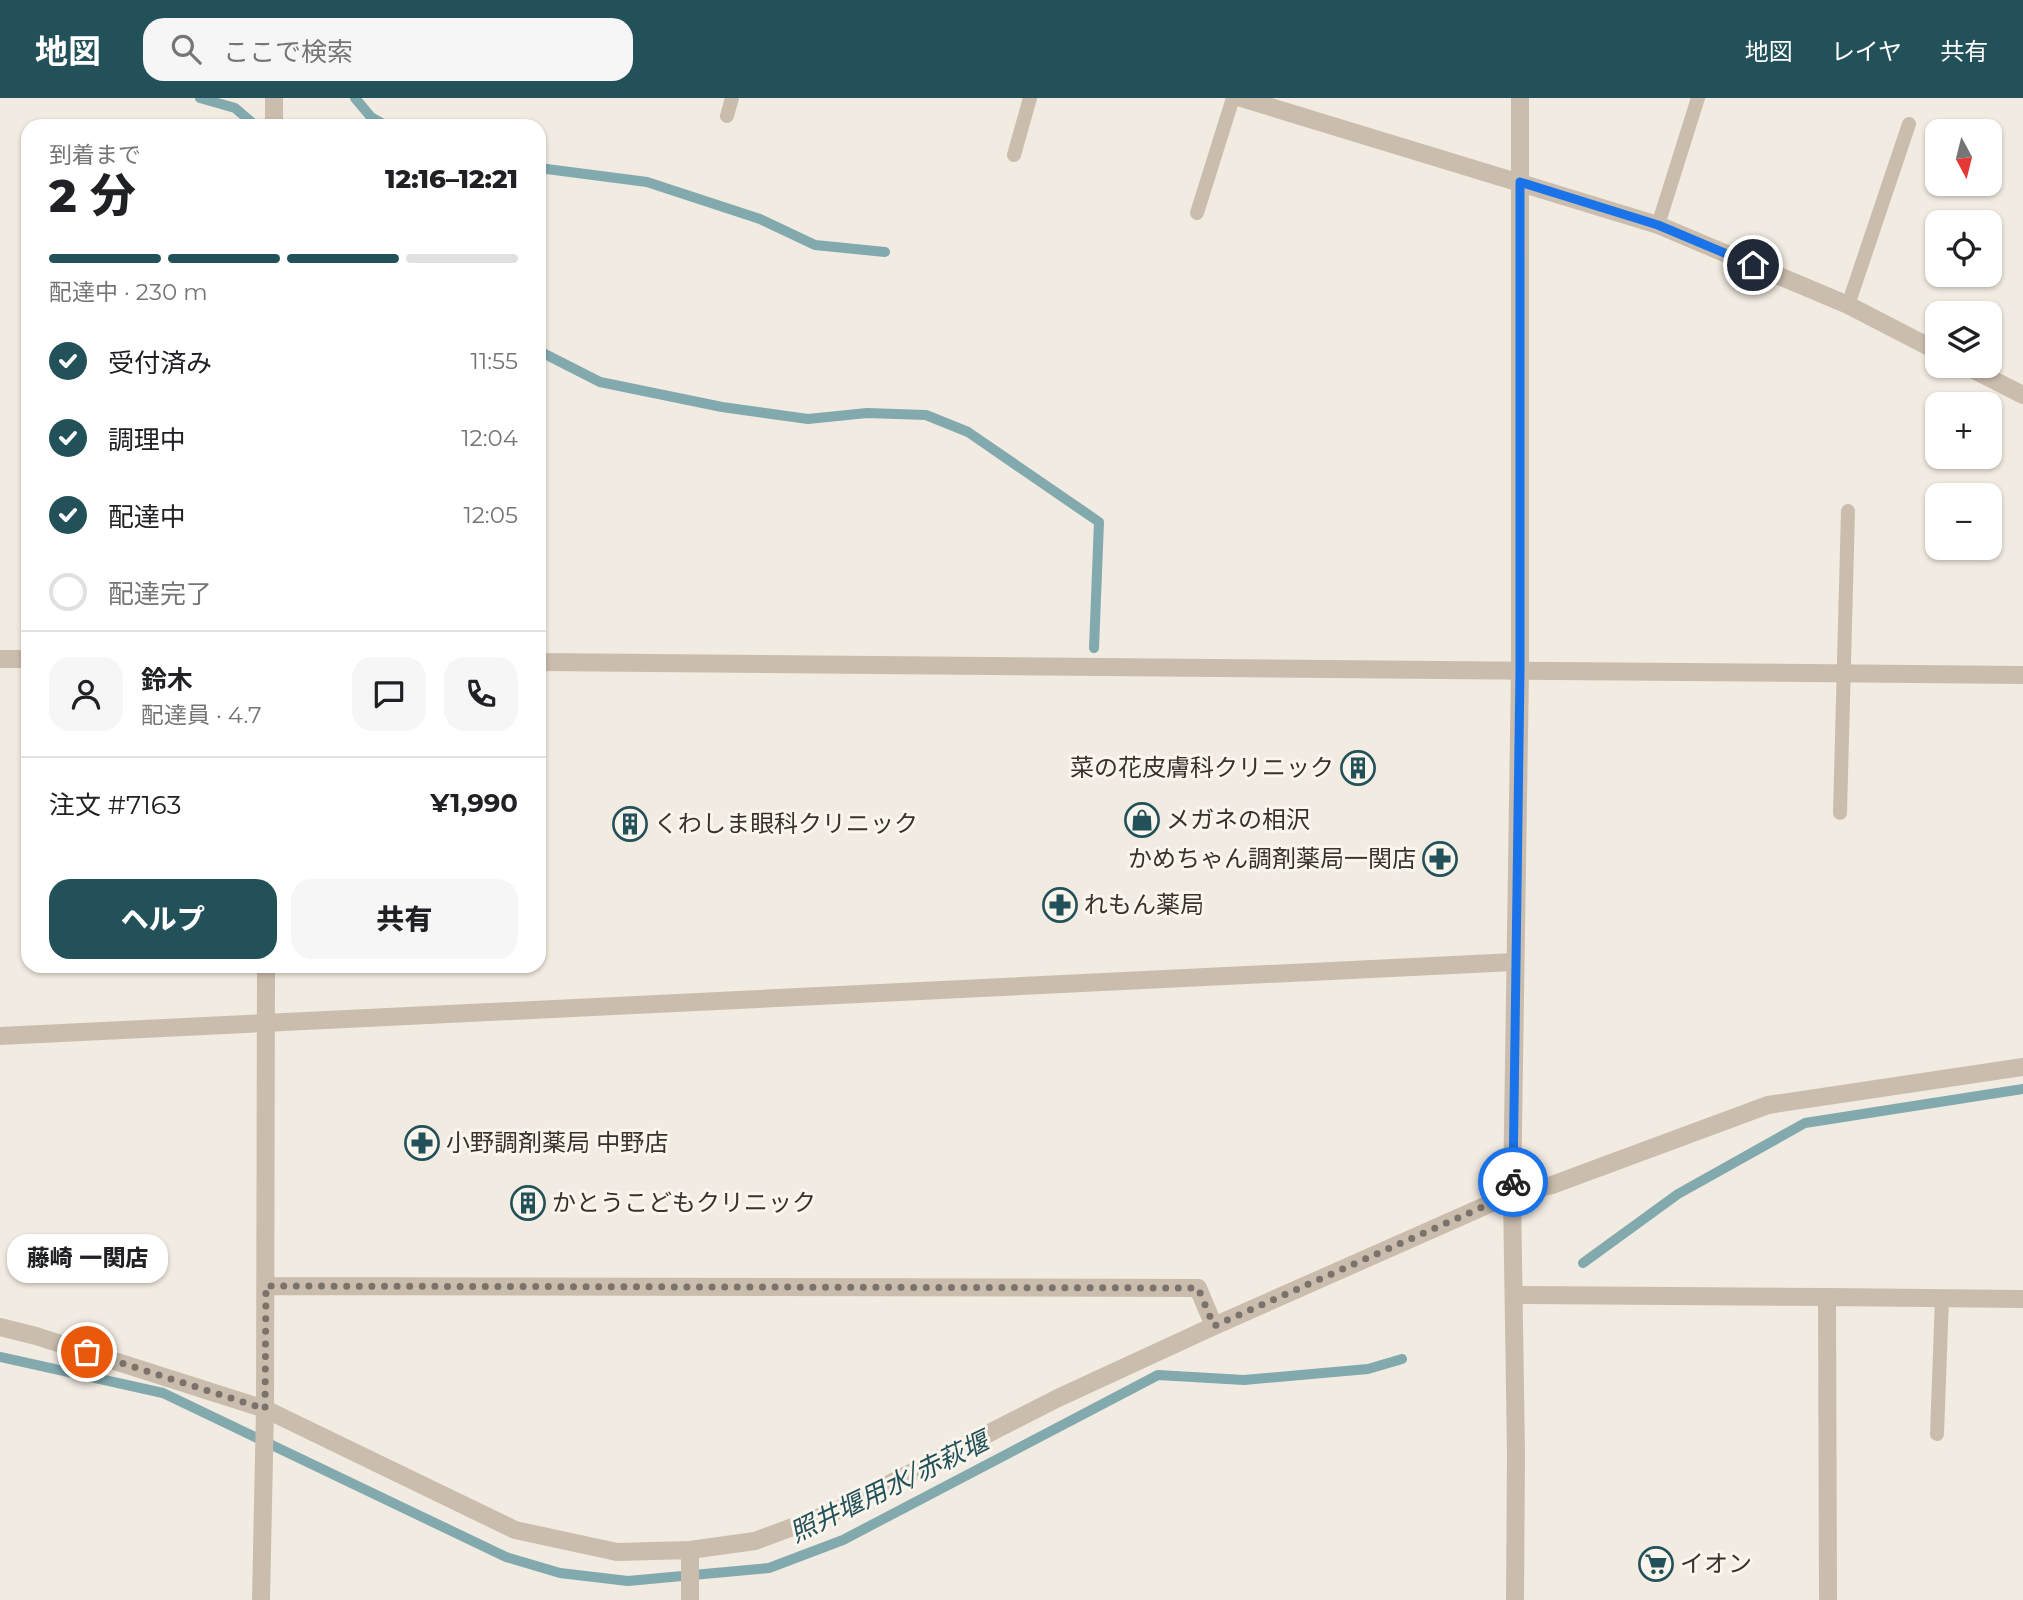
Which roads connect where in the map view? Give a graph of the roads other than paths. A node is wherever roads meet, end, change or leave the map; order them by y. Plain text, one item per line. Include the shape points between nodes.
1 (274, 98) edge
2 (732, 98) edge
3 (1030, 98) edge
4 (1233, 98) edge
5 (1241, 98) edge
6 (1520, 98) edge
7 (1698, 98) edge
8 (727, 116) dead end
9 (274, 119) edge
10 (1909, 124) dead end
11 (1014, 155) dead end
12 (1520, 182) junction
13 (1197, 213) dead end
14 (1658, 225) junction
15 (1848, 305) junction
16 (1925, 345) edge
17 (1989, 378) edge
18 (2023, 395) edge
19 (1848, 511) dead end
20 (0, 659) edge
21 (21, 659) edge
22 (546, 662) edge
23 (1520, 670) junction
24 (1843, 673) junction
25 (2023, 675) edge
26 (1840, 813) dead end
27 (1514, 962) junction
28 (266, 973) edge
29 (266, 1021) junction
30 (0, 1036) edge
31 (2023, 1068) edge
32 (1512, 1194) junction
33 (266, 1286) junction
34 (1514, 1295) junction
35 (1828, 1297) junction
36 (1942, 1298) junction
37 (2023, 1299) edge
38 (1214, 1326) junction
39 (0, 1327) edge
40 (265, 1409) junction
41 (1937, 1434) dead end
42 (690, 1550) junction
43 (261, 1600) edge
44 (690, 1600) edge
45 (1514, 1600) edge
46 (1828, 1600) edge

1 - 9 street
2 - 8 lane
3 - 11 lane
4 - 13 lane
5 - 12 street
6 - 12 street
7 - 14 lane
10 - 15 lane
12 - 14 street
12 - 23 street
14 - 15 street
15 - 16 street
17 - 18 street
19 - 24 lane
20 - 21 street
22 - 23 street
23 - 24 street
23 - 27 street
24 - 25 street
24 - 26 lane
27 - 29 street
27 - 32 street
28 - 29 street
29 - 30 street
29 - 33 street
31 - 32 street via 1768,1105 1552,1185
32 - 34 street
32 - 38 street
33 - 38 street via 1198,1288
33 - 40 street
34 - 35 street
34 - 45 street
35 - 36 street
35 - 46 street
36 - 37 street
36 - 41 lane
38 - 42 street via 1058,1398 836,1511 755,1541
39 - 40 street
40 - 42 street via 515,1530 617,1552
40 - 43 street
42 - 44 street

